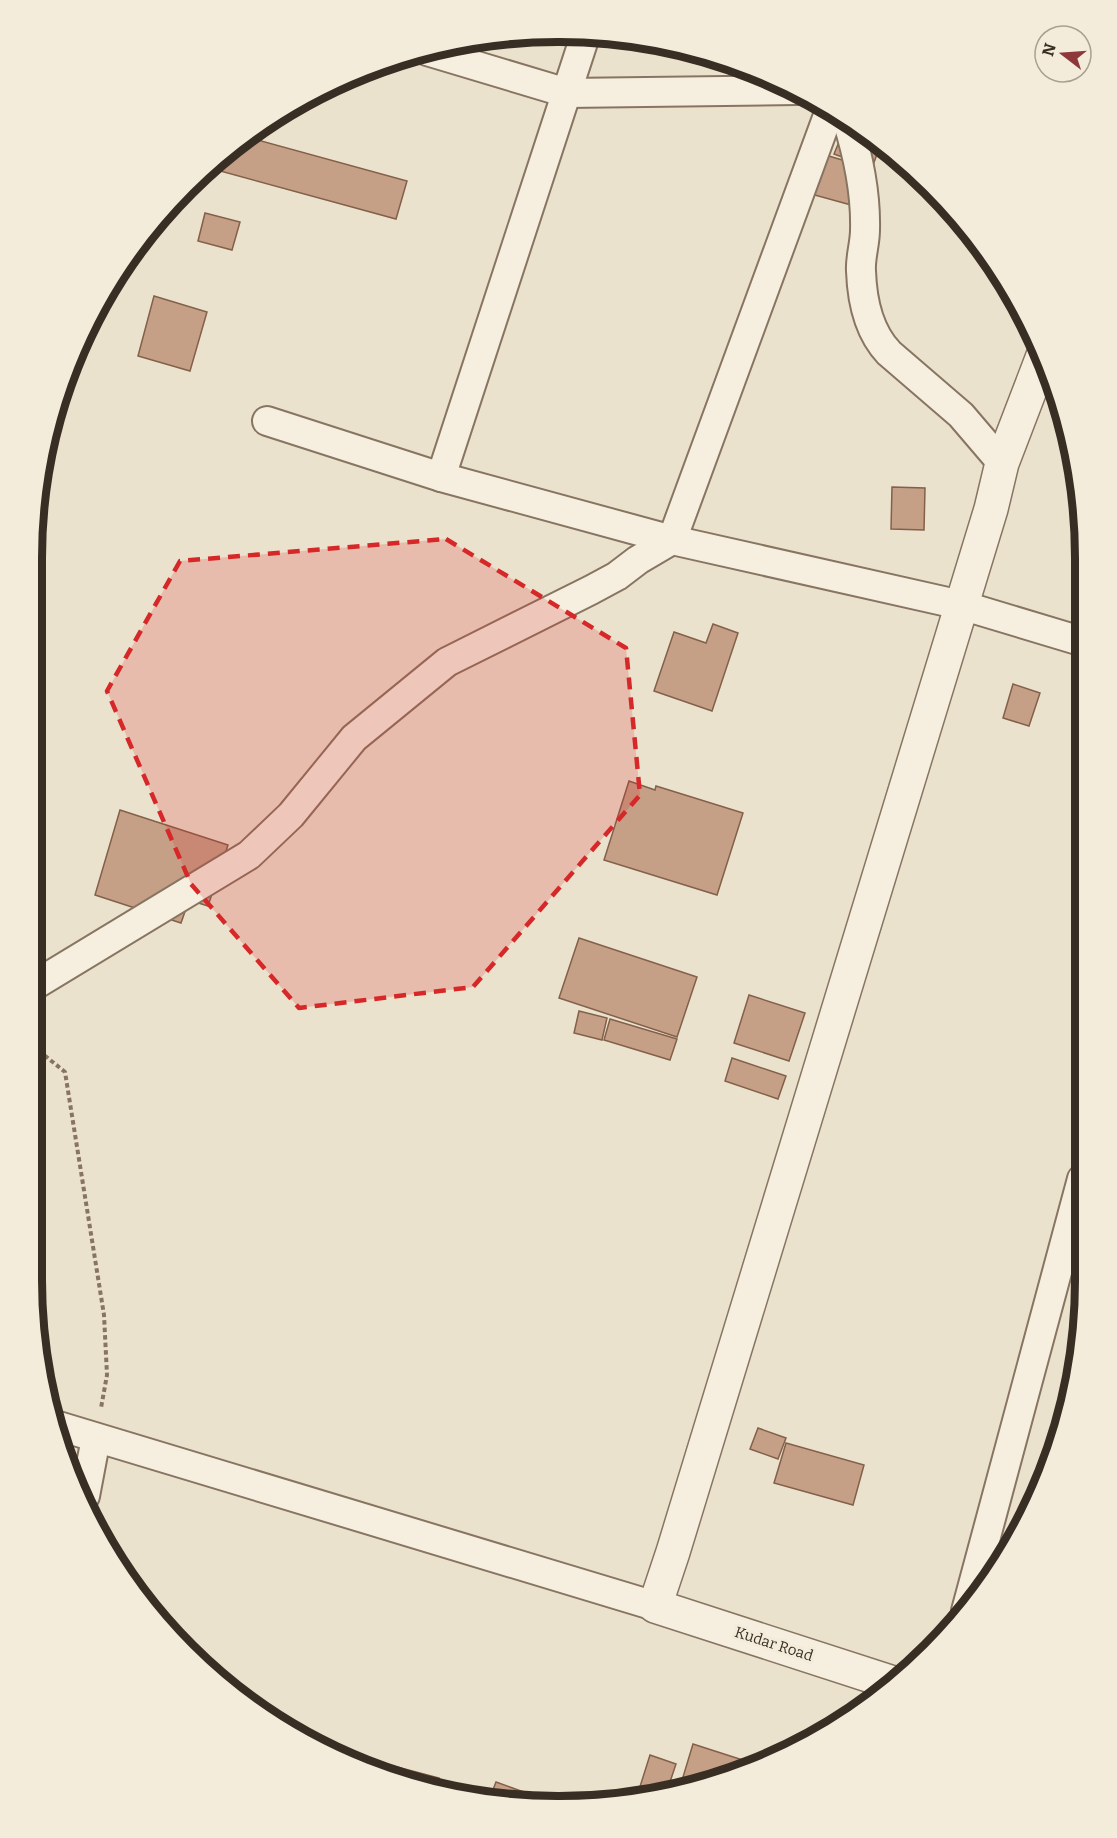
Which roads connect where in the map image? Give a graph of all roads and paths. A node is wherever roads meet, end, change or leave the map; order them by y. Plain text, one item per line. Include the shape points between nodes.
1 (583, 43) edge
2 (443, 56) edge
3 (777, 90) edge
4 (567, 93) junction
5 (827, 118) edge
6 (851, 133) edge
7 (1038, 366) edge
8 (267, 421) dead end
9 (1002, 463) junction
10 (441, 477) junction
11 (672, 540) junction
12 (961, 605) junction
13 (1075, 639) edge
14 (42, 981) edge
15 (42, 1053) edge
16 (1075, 1205) edge
17 (64, 1428) edge
18 (96, 1438) junction
19 (86, 1489) edge
20 (972, 1588) edge
21 (655, 1606) junction
22 (884, 1680) edge

1 - 4 street
2 - 4 street
3 - 4 street
4 - 10 street
5 - 11 street
6 - 9 street via 858,156 865,230 861,270 869,320 878,342 961,415
7 - 9 street
8 - 10 street
9 - 12 street
10 - 11 street
11 - 12 street
11 - 14 street via 600,585 447,662 354,738 291,815 249,855
12 - 13 street
12 - 21 street
15 - 18 path via 65,1072 104,1315 107,1375
16 - 20 street
17 - 18 street
18 - 19 street
18 - 21 street
21 - 22 street, Kudar Road

